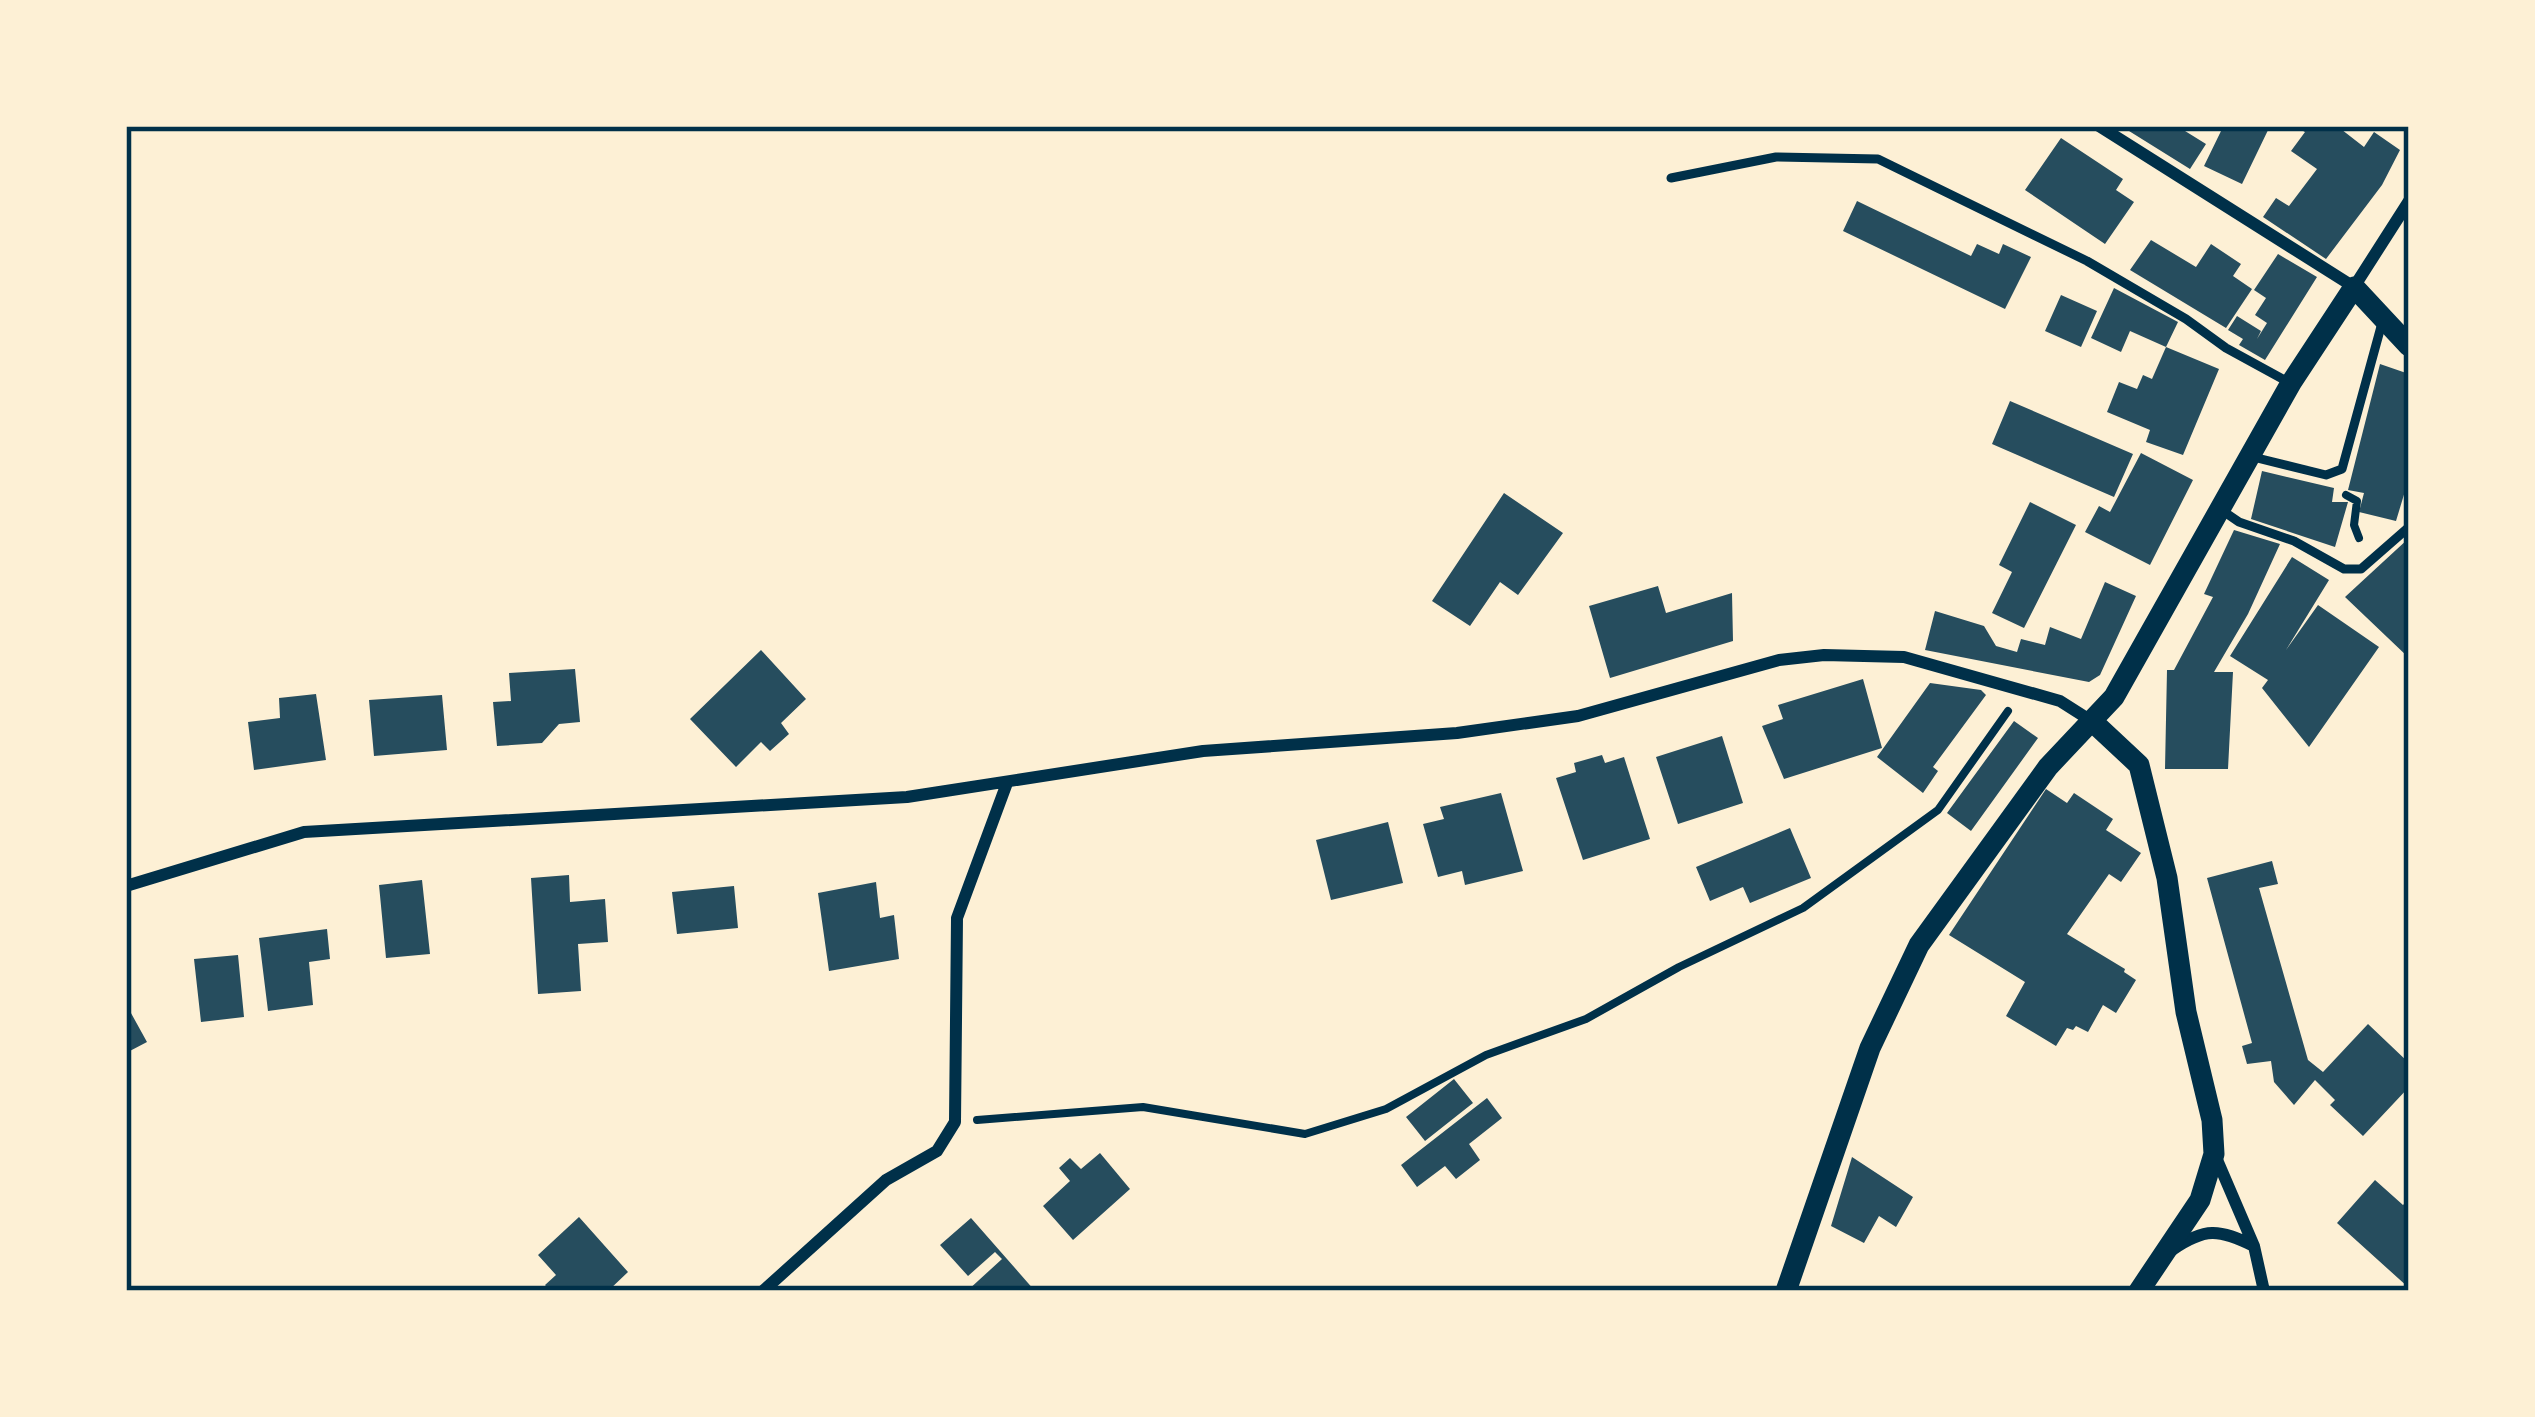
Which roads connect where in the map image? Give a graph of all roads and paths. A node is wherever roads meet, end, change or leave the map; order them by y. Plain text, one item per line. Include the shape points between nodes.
1 (2099, 126) edge
2 (1671, 178) dead end
3 (2409, 200) edge
4 (2354, 287) junction
5 (2384, 318) junction
6 (2409, 346) edge
7 (2290, 383) junction
8 (2248, 455) junction
9 (2333, 473) junction
10 (2219, 508) junction
11 (2409, 527) edge
12 (2368, 562) junction
13 (2022, 690) junction
14 (2093, 722) junction
15 (1007, 783) junction
16 (126, 886) edge
17 (956, 1122) junction
18 (2215, 1154) junction
19 (2254, 1246) junction
20 (2166, 1254) junction
21 (763, 1291) edge
22 (1786, 1291) edge
23 (2139, 1291) edge
24 (2264, 1291) edge

1 - 4 street
2 - 7 lane via 1776,158 1878,159 2086,261
3 - 4 street
4 - 5 street
4 - 7 street
5 - 6 street
5 - 9 lane via 2350,445
7 - 8 street
8 - 9 lane
8 - 10 street
9 - 12 path via 2357,501 2354,525
10 - 12 lane via 2344,569
10 - 14 street
11 - 12 lane
13 - 14 street via 2060,700
13 - 15 street via 1904,657 1824,655 1578,716 1203,751
13 - 17 path via 1938,810 1803,908 1586,1019 1486,1055 1386,1108 1305,1134 1143,1107
14 - 18 street via 2139,765
14 - 22 street via 2048,767 1919,945 1870,1048
15 - 16 street via 907,797 304,832
15 - 17 street via 957,918
17 - 21 street via 937,1151 886,1180
18 - 19 street
18 - 20 street via 2200,1200
19 - 20 street via 2200,1232
19 - 24 street
20 - 23 street

